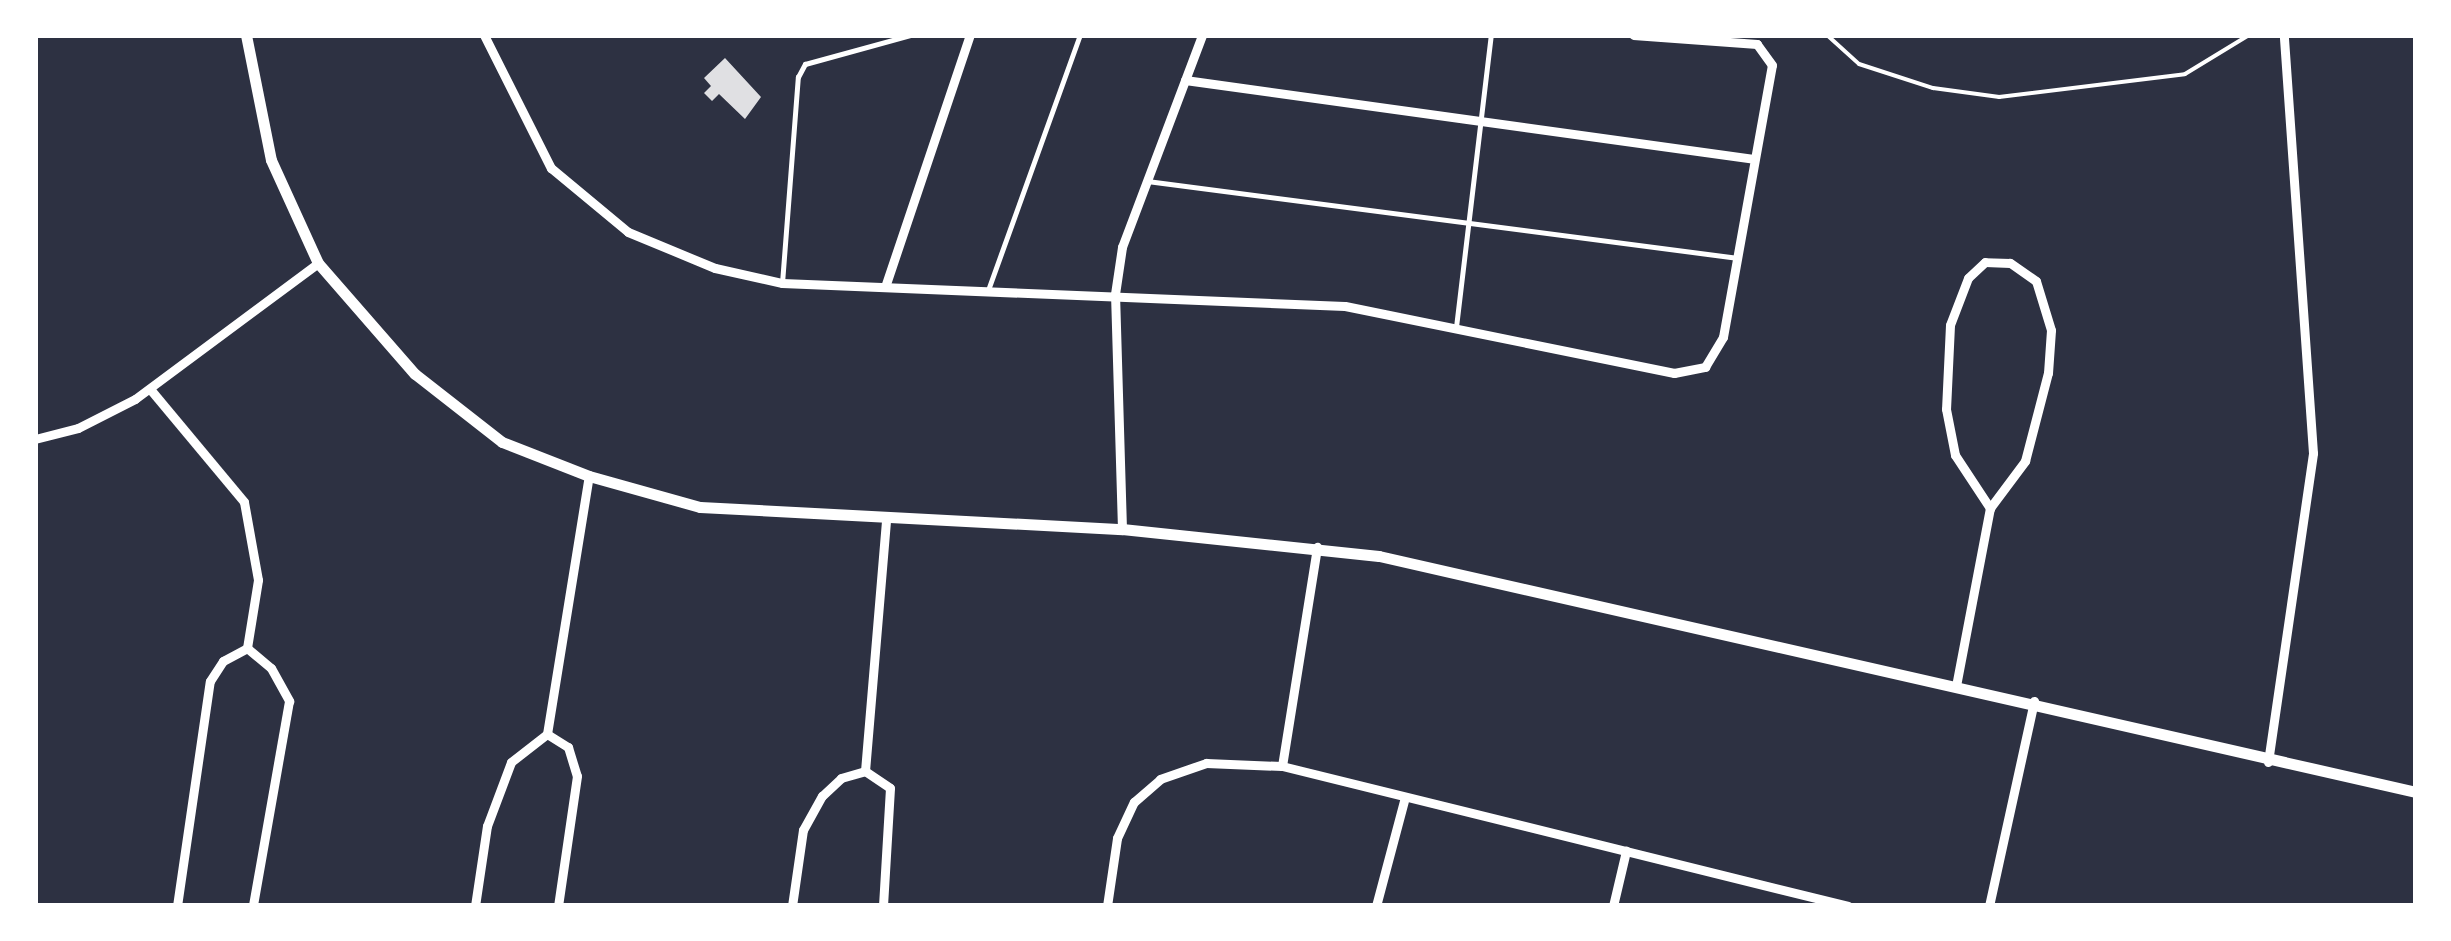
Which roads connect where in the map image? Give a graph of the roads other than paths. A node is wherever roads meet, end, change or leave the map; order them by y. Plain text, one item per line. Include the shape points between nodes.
1 (246, 35) edge
2 (484, 35) edge
3 (910, 35) edge
4 (970, 35) edge
5 (1080, 35) edge
6 (1202, 35) edge
7 (1491, 35) edge
8 (1633, 35) edge
9 (2284, 35) edge
10 (1185, 80) junction
11 (1481, 121) junction
12 (1754, 159) junction
13 (1147, 181) junction
14 (1468, 223) junction
15 (1738, 258) junction
16 (318, 263) junction
17 (782, 283) junction
18 (885, 287) junction
19 (988, 290) junction
20 (1114, 294) junction
21 (1456, 328) junction
22 (150, 388) junction
23 (35, 438) edge
24 (589, 476) junction
25 (1990, 508) junction
26 (886, 521) junction
27 (1122, 528) junction
28 (1317, 546) junction
29 (247, 648) junction
30 (1956, 686) junction
31 (2034, 702) junction
32 (547, 734) junction
33 (2268, 762) junction
34 (1282, 766) junction
35 (865, 771) junction
36 (2416, 792) edge
37 (1404, 801) junction
38 (1626, 851) junction
39 (1842, 905) edge
40 (176, 906) edge
41 (253, 906) edge
42 (475, 906) edge
43 (558, 906) edge
44 (792, 906) edge
45 (883, 906) edge
46 (1107, 906) edge
47 (1376, 906) edge
48 (1613, 906) edge
49 (1989, 906) edge

1 - 16 street via 271,160
2 - 17 street via 552,168 612,220 715,268
3 - 17 lane via 805,64 798,77
4 - 18 street
5 - 19 lane
6 - 10 street
7 - 11 lane
8 - 12 street via 1725,38 1768,52 1772,65
9 - 33 street via 2313,453
10 - 11 street
10 - 13 street
11 - 12 street
11 - 14 lane
12 - 15 street
13 - 14 lane
13 - 20 street via 1122,247
14 - 15 lane
14 - 21 lane
15 - 21 street via 1723,337 1705,367 1674,373
16 - 22 street
16 - 24 street via 415,374 502,442
17 - 18 street
18 - 19 street
19 - 20 street
20 - 21 street via 1345,306
20 - 27 street
22 - 23 street via 78,428
22 - 29 street via 244,502 258,580
24 - 26 street via 700,507
24 - 32 street
25 - 25 street via 1954,455 1946,410 1950,325 1968,278 1986,262 2010,264 2036,281 2051,330 2048,373 2026,460
25 - 30 street
26 - 27 street
26 - 35 street
27 - 28 street
28 - 30 street
28 - 34 street
29 - 40 street via 223,661 210,681
29 - 41 street via 272,668 289,700
30 - 31 street
31 - 33 street
31 - 49 street
32 - 42 street via 511,762 486,826
32 - 43 street via 568,747 577,776
33 - 36 street
34 - 37 street
34 - 46 street via 1206,763 1160,780 1134,802 1117,838
35 - 44 street via 841,778 822,796 803,830
35 - 45 street via 890,788
37 - 38 street
37 - 47 street
38 - 39 street
38 - 48 street

